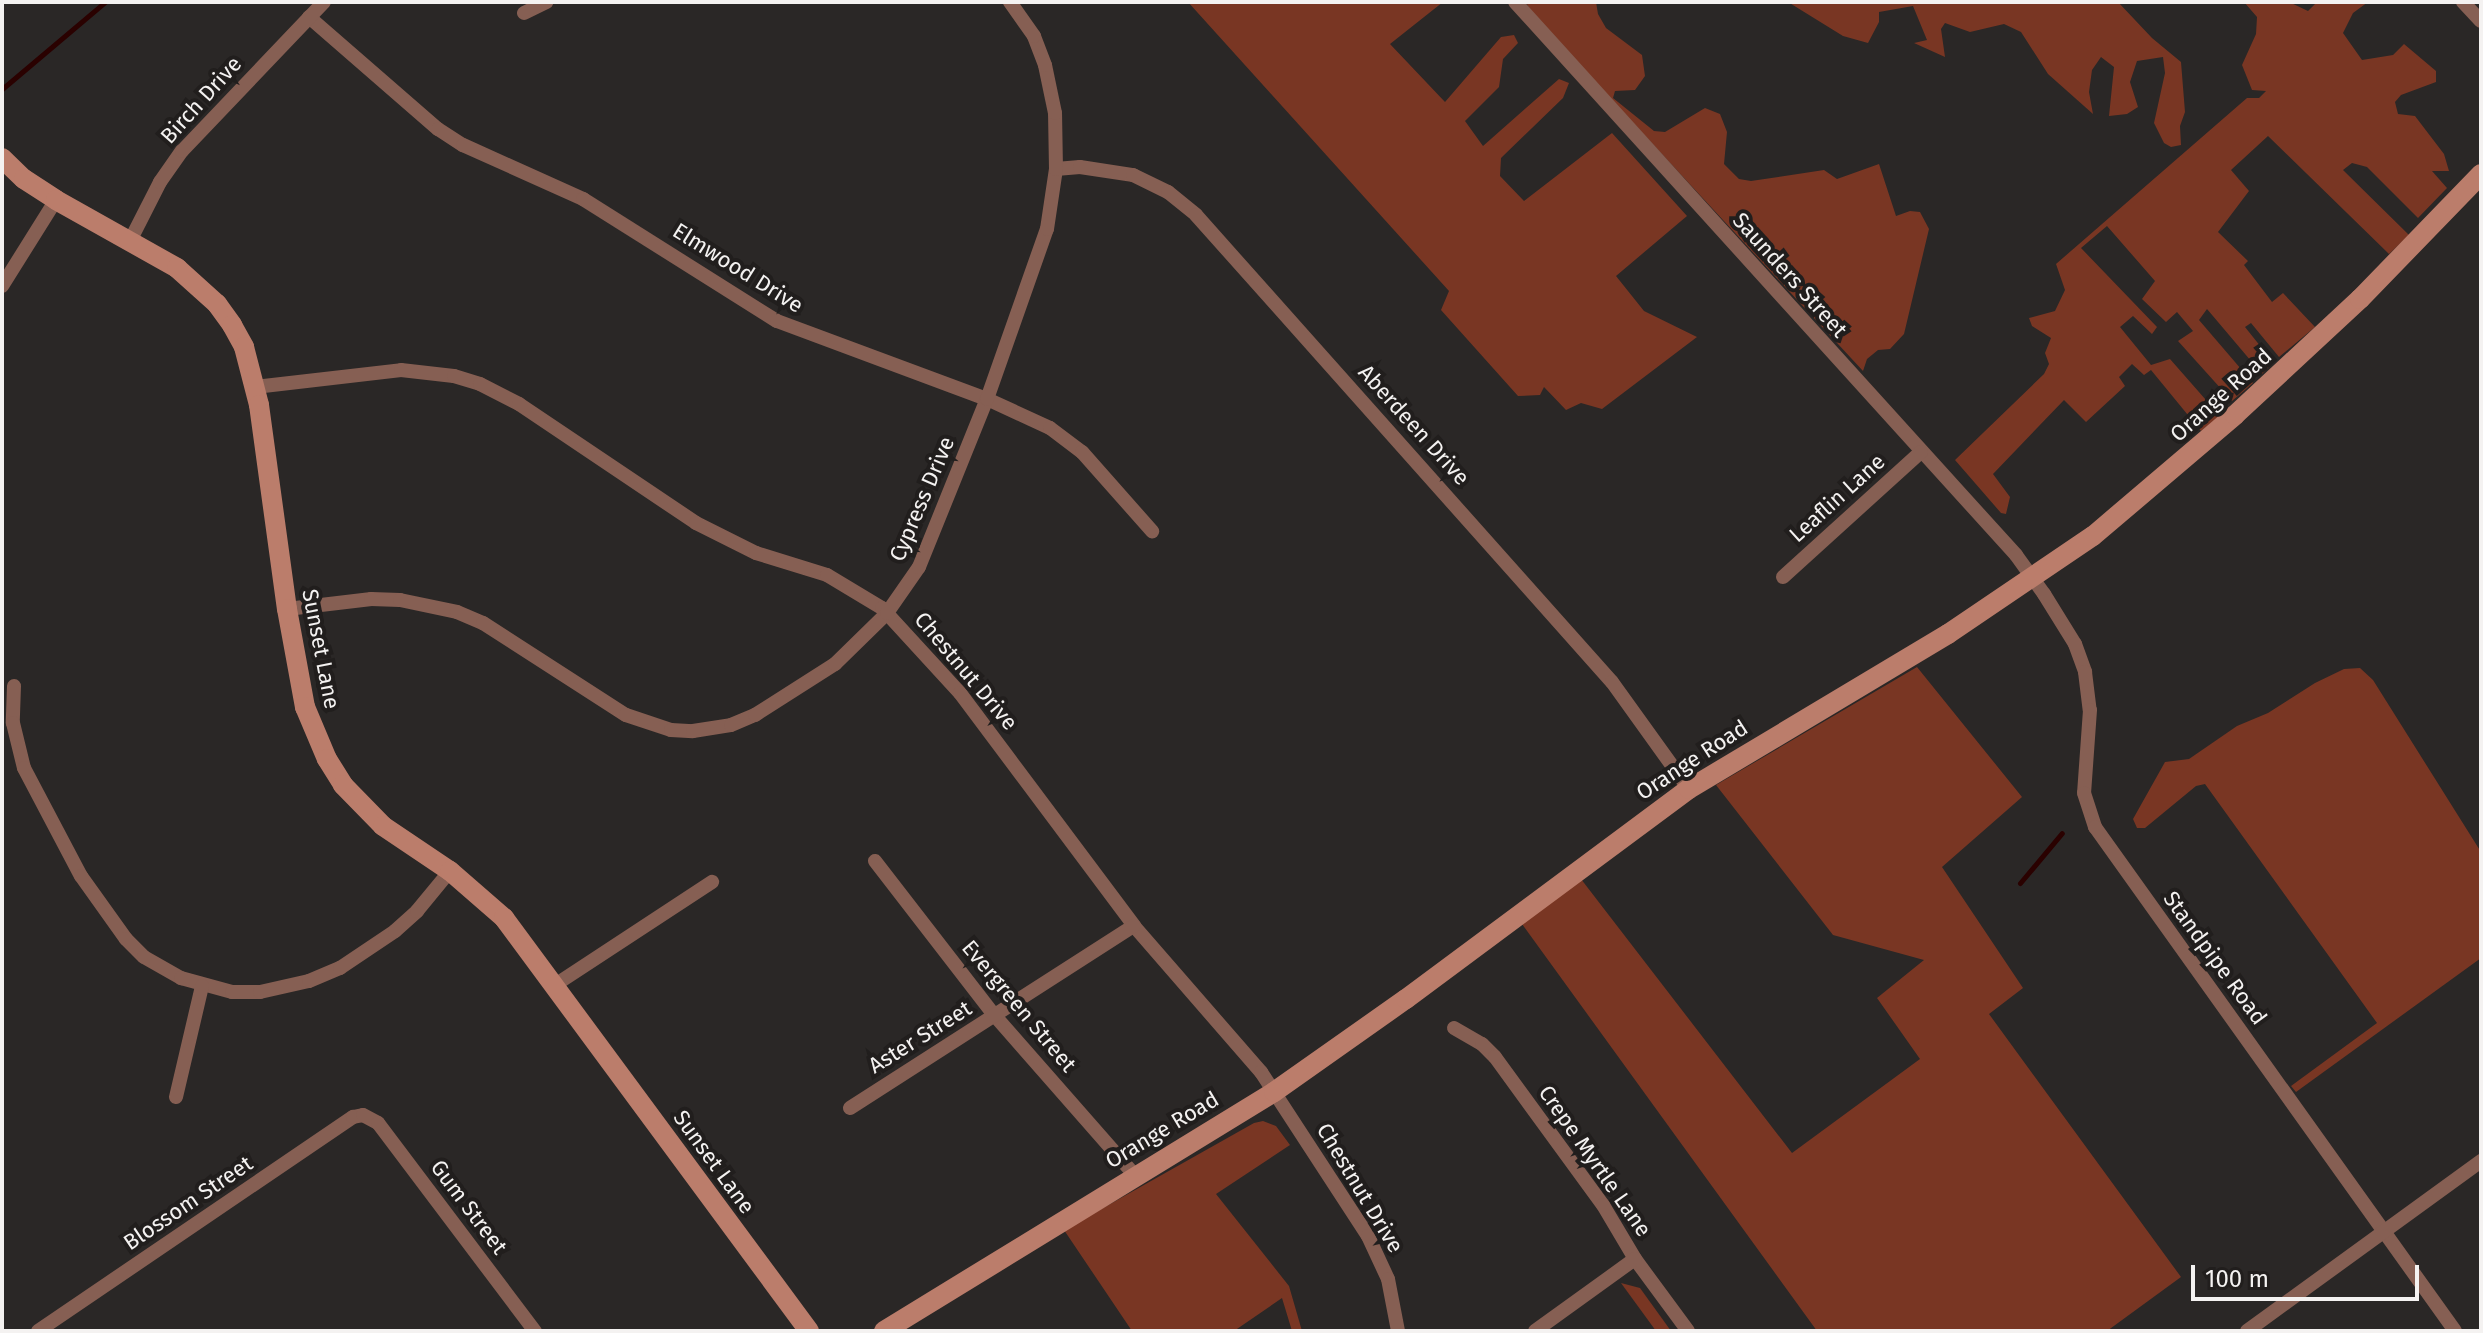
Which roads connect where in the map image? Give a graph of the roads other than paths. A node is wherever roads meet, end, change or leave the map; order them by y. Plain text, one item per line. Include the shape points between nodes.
1 (324, 2) edge
2 (547, 2) edge
3 (1010, 2) edge
4 (1515, 2) edge
5 (2463, 2) edge
6 (524, 13) dead end
7 (309, 17) junction
8 (2481, 21) edge
9 (2, 158) edge
10 (1056, 169) junction
11 (2481, 174) edge
12 (56, 200) junction
13 (130, 241) junction
14 (2, 286) edge
15 (255, 387) junction
16 (987, 399) junction
17 (1921, 452) junction
18 (1152, 531) dead end
19 (1783, 577) dead end
20 (2032, 577) junction
21 (287, 609) junction
22 (887, 613) junction
23 (14, 686) dead end
24 (1689, 789) junction
25 (875, 861) dead end
26 (450, 871) junction
27 (712, 882) dead end
28 (1134, 926) junction
29 (555, 985) junction
30 (202, 986) junction
31 (995, 1016) junction
32 (1454, 1028) dead end
33 (1274, 1092) junction
34 (176, 1097) dead end
35 (850, 1108) dead end
36 (363, 1115) joint
37 (2481, 1161) edge
38 (1134, 1174) junction
39 (2386, 1230) junction
40 (1635, 1259) junction
41 (38, 1331) edge
42 (535, 1331) edge
43 (809, 1331) edge
44 (884, 1331) edge
45 (1398, 1331) edge
46 (1535, 1331) edge
47 (1688, 1331) edge
48 (2247, 1331) edge
49 (2455, 1331) edge

1 - 7 street, Birch Drive
2 - 6 street
3 - 10 street via 1034,36 1045,65 1055,113
4 - 17 street, Saunders Street
5 - 8 street
7 - 13 street, Birch Drive via 182,151
7 - 16 street, Elmwood Drive via 463,145 594,206 777,321
9 - 12 main road, Sunset Lane
10 - 16 street, Cypress Drive via 1047,229
10 - 24 street, Aberdeen Drive via 1095,168 1133,175 1168,192 1196,215 1612,682
11 - 20 main road, Orange Road via 2360,299 2235,415 2126,511
12 - 13 main road, Sunset Lane
12 - 14 street
13 - 15 main road, Sunset Lane via 177,268 217,304 244,347
15 - 21 main road, Sunset Lane
15 - 22 street, Chestnut Drive via 401,370 480,384 519,404 696,523 756,553 827,575
16 - 18 street, Elmwood Drive via 1067,439
16 - 22 street, Cypress Drive via 919,567
17 - 19 street, Leaflin Lane
17 - 20 street, Saunders Street
20 - 24 main road, Orange Road via 1948,634
20 - 39 street, Standpipe Road via 2069,633 2085,672 2090,710 2084,793 2095,827
21 - 22 street, Cypress Drive via 385,599 457,612 483,623 626,715 650,725 693,731 731,725 805,685
21 - 26 main road, Sunset Lane via 305,707 327,759 383,826
22 - 28 street, Chestnut Drive via 960,693
23 - 30 street via 13,723 24,768 101,909 144,957
24 - 33 main road, Orange Road
25 - 31 street, Evergreen Street
26 - 29 main road, Sunset Lane via 504,918
26 - 30 street via 417,911 340,968 260,992
27 - 29 street
28 - 31 street, Aster Street
28 - 33 street, Chestnut Drive
29 - 43 main road, Sunset Lane
30 - 34 street
31 - 35 street, Aster Street
31 - 38 street, Evergreen Street
32 - 40 street, Crepe Myrtle Lane via 1495,1057 1603,1205
33 - 38 main road, Orange Road
33 - 45 street, Chestnut Drive via 1374,1247 1390,1285
36 - 41 street, Blossom Street
36 - 42 street, Gum Street via 378,1123
37 - 39 street
38 - 44 main road, Orange Road
39 - 48 street
39 - 49 street, Standpipe Road
40 - 46 street
40 - 47 street, Crepe Myrtle Lane

